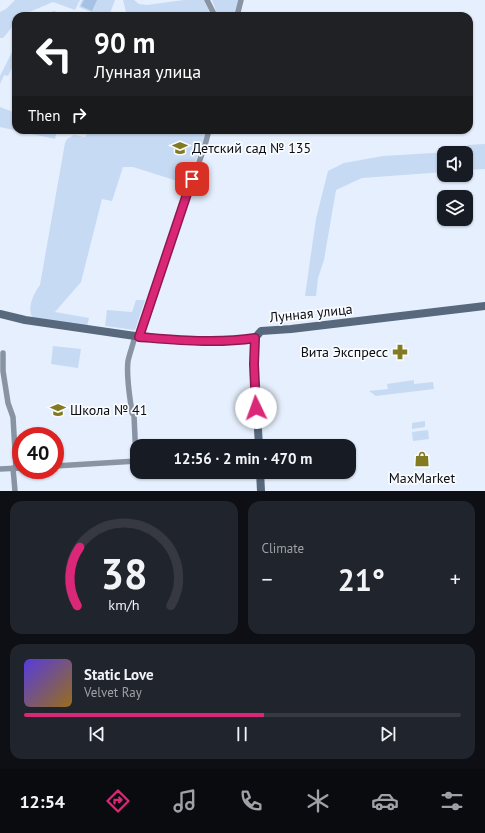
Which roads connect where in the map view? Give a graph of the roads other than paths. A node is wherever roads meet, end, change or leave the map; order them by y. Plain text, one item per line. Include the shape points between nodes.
1 (207, 0) edge
2 (241, 0) edge
3 (212, 12) edge
4 (238, 12) edge
5 (208, 134) edge
6 (485, 306) edge
7 (0, 314) edge
8 (137, 337) junction
9 (255, 338) junction
10 (3, 353) dead end
11 (14, 427) edge
12 (136, 439) edge
13 (259, 439) edge
14 (130, 461) edge
15 (64, 465) edge
16 (12, 468) edge
17 (0, 469) edge
18 (16, 479) edge
19 (260, 479) edge
20 (15, 491) edge
21 (261, 491) edge

1 - 3 street
2 - 4 street
5 - 8 street
6 - 9 street, Лунная улица via 291,329 261,330
7 - 8 street, Лунная улица
8 - 9 street, Лунная улица via 225,341
8 - 12 street via 131,347 128,363
9 - 13 street
10 - 11 street via 3,370
14 - 15 street
16 - 17 street
18 - 20 street
19 - 21 street

